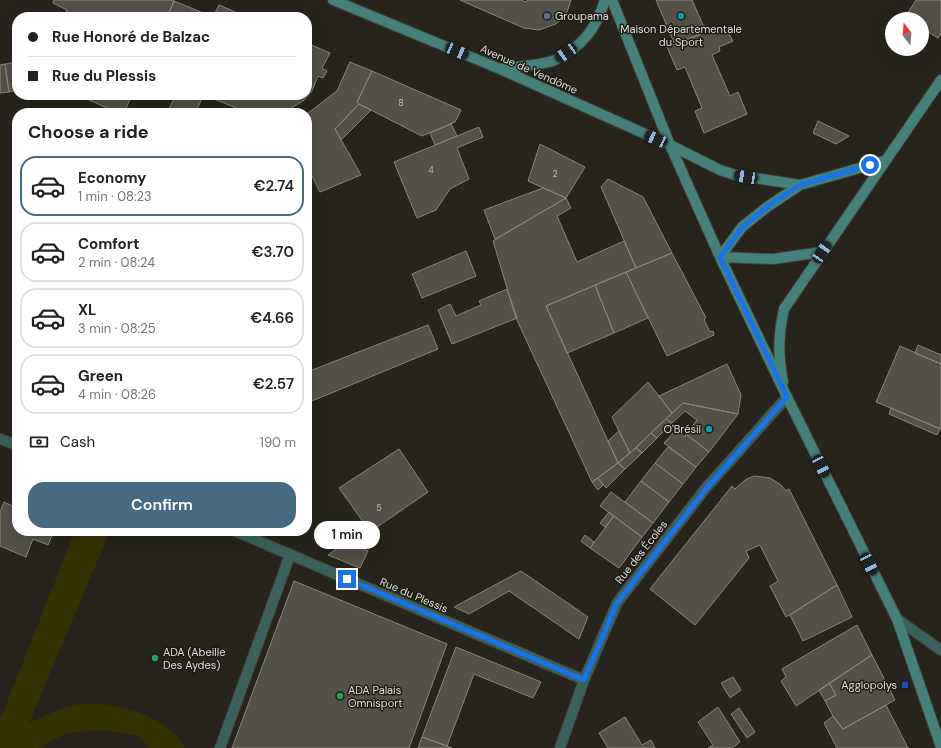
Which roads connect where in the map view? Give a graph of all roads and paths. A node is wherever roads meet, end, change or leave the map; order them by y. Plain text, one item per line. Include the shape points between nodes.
1 (333, 0) edge
2 (605, 0) edge
3 (612, 0) edge
4 (500, 69) junction
5 (941, 80) edge
6 (670, 145) junction
7 (884, 161) junction
8 (800, 185) junction
9 (822, 252) junction
10 (720, 257) junction
11 (787, 397) junction
12 (0, 439) edge
13 (12, 443) edge
14 (247, 536) edge
15 (290, 554) junction
16 (897, 619) junction
17 (941, 650) edge
18 (584, 680) junction
19 (941, 747) edge
20 (220, 748) edge
21 (560, 748) edge

1 - 4 main road, Avenue de Vendôme
2 - 4 main road via 591,33 554,60
3 - 6 main road
4 - 6 main road, Avenue de Vendôme
5 - 7 main road
6 - 8 main road, Avenue de Vendôme via 735,175
6 - 10 main road
7 - 8 main road
7 - 9 main road
8 - 10 main road via 742,228
9 - 10 main road via 773,259
9 - 11 main road via 784,309 779,333 779,355
10 - 11 main road
11 - 16 main road
11 - 18 street, Rue des Écoles via 706,489 617,603
12 - 13 street
14 - 15 street, Rue du Plessis
15 - 18 street, Rue du Plessis
15 - 20 street
16 - 17 street
16 - 19 main road
18 - 21 street, Rue des Écoles

